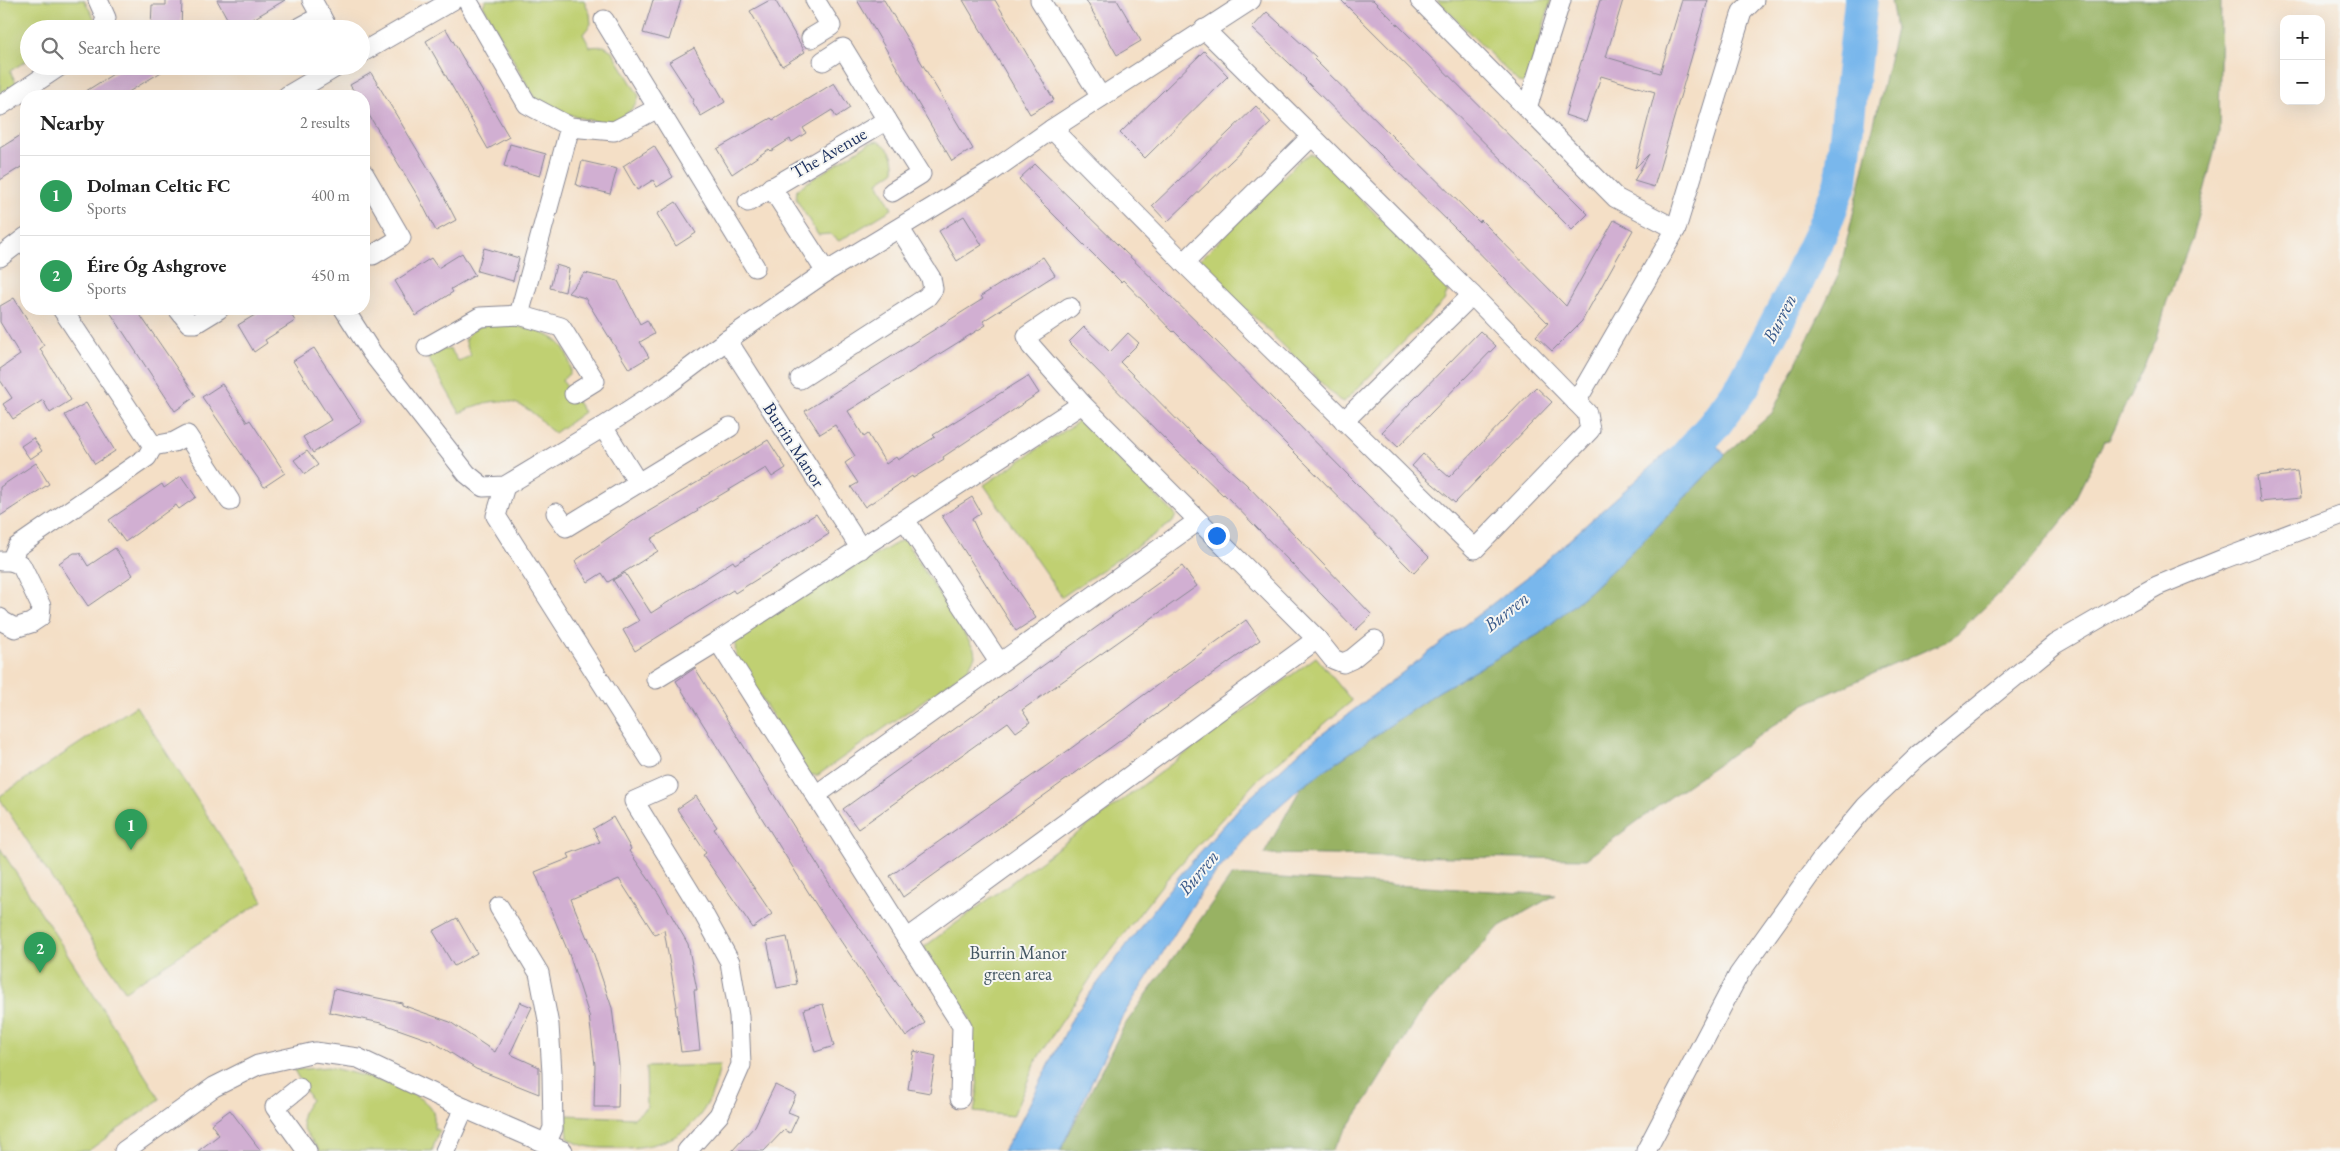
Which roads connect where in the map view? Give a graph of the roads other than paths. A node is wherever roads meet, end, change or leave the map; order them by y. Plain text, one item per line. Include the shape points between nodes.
1 (98, 0) edge
2 (453, 0) edge
3 (467, 0) edge
4 (815, 0) edge
5 (1040, 0) edge
6 (1250, 0) edge
7 (1420, 0) edge
8 (1561, 0) edge
9 (1754, 0) edge
10 (105, 20) edge
11 (604, 20) dead end
12 (1204, 29) junction
13 (811, 38) dead end
14 (370, 48) edge
15 (823, 61) dead end
16 (46, 75) edge
17 (329, 75) edge
18 (314, 89) edge
19 (24, 90) edge
20 (20, 93) edge
21 (1100, 97) junction
22 (0, 106) edge
23 (658, 108) junction
24 (1527, 108) junction
25 (887, 120) junction
26 (570, 127) junction
27 (1052, 129) junction
28 (1311, 137) junction
29 (370, 184) edge
30 (771, 187) junction
31 (892, 192) dead end
32 (748, 202) dead end
33 (900, 229) junction
34 (1676, 229) junction
35 (20, 246) edge
36 (373, 255) dead end
37 (0, 257) edge
38 (1184, 263) junction
39 (755, 267) dead end
40 (826, 272) junction
41 (1472, 295) junction
42 (1070, 307) dead end
43 (66, 315) edge
44 (183, 315) edge
45 (209, 315) edge
46 (348, 315) edge
47 (519, 315) junction
48 (727, 340) junction
49 (427, 347) dead end
50 (800, 380) dead end
51 (574, 394) dead end
52 (1576, 402) junction
53 (1082, 404) junction
54 (1344, 420) junction
55 (730, 426) dead end
56 (603, 427) junction
57 (153, 446) junction
58 (638, 483) junction
59 (505, 486) junction
60 (230, 502) dead end
61 (556, 513) dead end
62 (2340, 515) edge
63 (904, 520) junction
64 (1198, 521) junction
65 (861, 549) junction
66 (6, 561) edge
67 (0, 618) edge
68 (1317, 638) junction
69 (1375, 640) dead end
70 (718, 641) junction
71 (1000, 662) junction
72 (656, 679) dead end
73 (650, 759) dead end
74 (668, 786) dead end
75 (816, 795) junction
76 (499, 907) dead end
77 (907, 939) junction
78 (300, 1088) dead end
79 (960, 1098) dead end
80 (464, 1108) junction
81 (555, 1147) edge
82 (124, 1151) edge
83 (307, 1151) edge
84 (445, 1151) edge
85 (686, 1151) edge
86 (1646, 1151) edge

1 - 10 street
2 - 14 street
3 - 26 street via 527,104
4 - 13 street via 831,26
5 - 21 street
6 - 12 street
7 - 24 street
8 - 24 street
9 - 34 street via 1742,12
11 - 23 street
12 - 21 street
12 - 28 street
15 - 25 street, The Avenue via 843,48
16 - 19 street
17 - 18 street
20 - 22 street
21 - 27 street
23 - 26 street via 614,131
23 - 39 street
24 - 34 street via 1616,198
25 - 30 street, The Avenue
25 - 31 street, The Avenue via 921,174
26 - 47 street
27 - 33 street
27 - 38 street
28 - 38 street
28 - 41 street
29 - 36 street via 401,238
30 - 32 street, The Avenue
30 - 40 street, The Avenue
33 - 40 street
33 - 50 street via 931,278 933,289 927,297
34 - 52 street
35 - 37 street
38 - 54 street
40 - 48 street
41 - 52 street
41 - 54 street
42 - 53 street via 1027,336 1031,346
43 - 57 street
44 - 45 street via 189,323 196,323
46 - 59 street via 372,353 467,474 483,487
47 - 49 street via 480,317
47 - 51 street via 561,327 595,381
48 - 56 street via 666,386
48 - 65 street, Burrin Manor
52 - 54 street via 1586,413 1590,430 1475,549
53 - 63 street
53 - 64 street
55 - 58 street
56 - 58 street
56 - 59 street
57 - 60 street via 174,442 187,435
57 - 66 street via 147,457 18,547
58 - 61 street via 566,527
59 - 73 street via 496,516
62 - 86 street via 2158,586 2105,615 2055,644 1918,756 1866,806 1820,861 1739,974
63 - 65 street
63 - 71 street
64 - 68 street
64 - 71 street
65 - 70 street
66 - 67 street via 21,565 41,606 40,617 15,628
68 - 69 street via 1334,659 1343,663
68 - 77 street
70 - 72 street
70 - 75 street
71 - 75 street
74 - 85 street via 634,801 704,913 730,962 739,1016 741,1065 719,1115
75 - 77 street
76 - 81 street via 538,973 549,1025
77 - 79 street via 962,1026
78 - 83 street via 275,1108
80 - 81 street
80 - 82 street via 358,1058 315,1052 258,1065 214,1088
80 - 84 street

